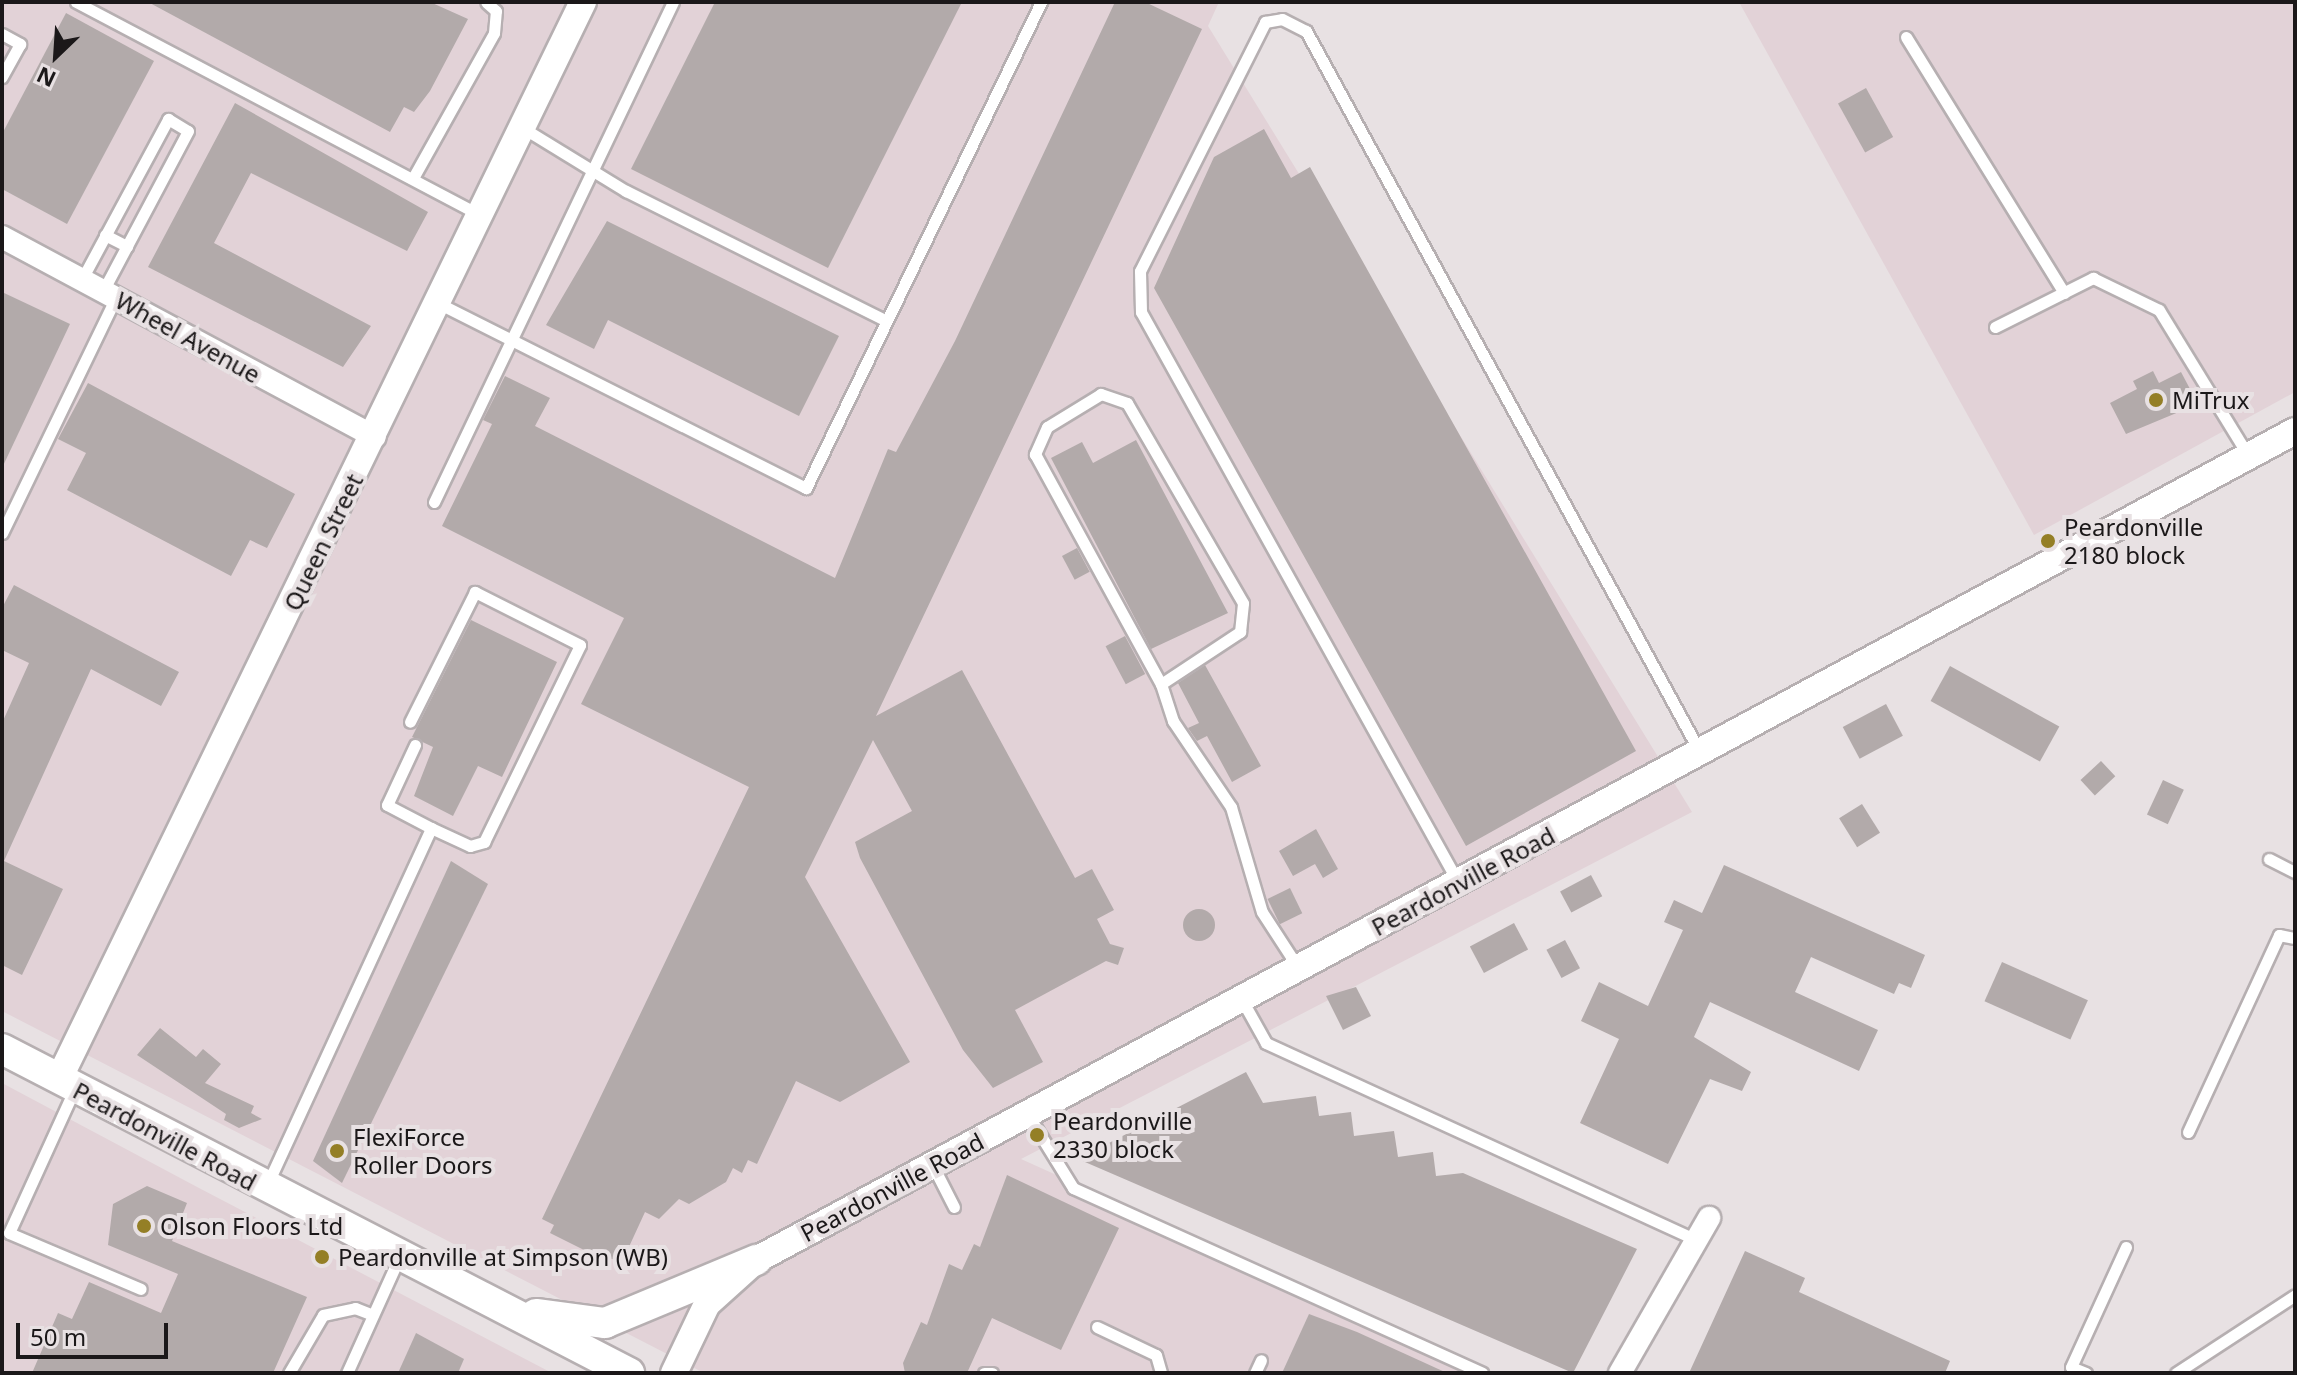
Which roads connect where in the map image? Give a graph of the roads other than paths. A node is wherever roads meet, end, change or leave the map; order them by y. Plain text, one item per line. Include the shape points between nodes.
1 (76, 2) edge
2 (486, 2) edge
3 (583, 2) edge
4 (673, 2) edge
5 (1041, 2) edge
6 (2, 34) edge
7 (1906, 37) dead end
8 (2, 77) edge
9 (523, 128) junction
10 (595, 168) junction
11 (413, 178) junction
12 (480, 215) junction
13 (105, 235) junction
14 (2, 237) edge
15 (127, 246) junction
16 (82, 279) junction
17 (2064, 293) junction
18 (110, 294) junction
19 (438, 303) junction
20 (885, 320) junction
21 (1995, 327) dead end
22 (512, 341) junction
23 (2295, 431) edge
24 (375, 437) junction
25 (2248, 455) junction
26 (434, 502) dead end
27 (2, 533) edge
28 (1161, 684) junction
29 (410, 722) dead end
30 (415, 745) dead end
31 (1700, 753) junction
32 (431, 828) junction
33 (2269, 859) dead end
34 (2295, 872) edge
35 (1459, 884) junction
36 (2295, 938) edge
37 (1300, 970) junction
38 (1242, 1000) junction
39 (2, 1049) edge
40 (67, 1084) junction
41 (1028, 1115) junction
42 (2188, 1132) dead end
43 (933, 1166) junction
44 (265, 1189) junction
45 (954, 1207) dead end
46 (1709, 1218) dead end
47 (1697, 1240) junction
48 (2126, 1247) dead end
49 (398, 1260) junction
50 (756, 1260) junction
51 (141, 1289) dead end
52 (2295, 1295) edge
53 (483, 1303) junction
54 (373, 1315) junction
55 (1097, 1327) dead end
56 (1261, 1360) dead end
57 (289, 1373) edge
58 (347, 1373) edge
59 (629, 1373) edge
60 (674, 1373) edge
61 (984, 1373) edge
62 (992, 1373) edge
63 (1161, 1373) edge
64 (1255, 1373) edge
65 (1482, 1373) edge
66 (1620, 1373) edge
67 (2086, 1373) edge
68 (2176, 1373) edge

1 - 11 lane
2 - 11 lane via 496,11 494,33
3 - 9 street, Queen Street
4 - 10 lane
5 - 20 lane
6 - 8 lane via 20,44
7 - 17 lane
9 - 10 lane
9 - 12 street, Queen Street
10 - 20 lane via 626,191
10 - 22 lane
11 - 12 lane
12 - 19 street, Queen Street
13 - 15 lane
13 - 15 lane via 168,119 188,131
13 - 16 lane
14 - 16 street, Wheel Avenue
15 - 18 lane
16 - 18 street, Wheel Avenue
17 - 21 lane
17 - 25 lane via 2093,278 2159,310
18 - 24 street, Wheel Avenue
18 - 27 lane
19 - 22 lane
19 - 24 street, Queen Street
20 - 22 lane via 806,488
22 - 26 lane
23 - 25 street, Peardonville Road
24 - 40 street, Queen Street
25 - 31 street, Peardonville Road
28 - 28 lane via 1035,454 1047,427 1101,394 1127,403 1243,603 1240,632
28 - 37 lane via 1173,721 1231,807 1262,912
29 - 32 lane via 475,592 580,645 484,842 470,846
30 - 32 lane via 387,805
31 - 35 street, Peardonville Road
31 - 35 lane via 1306,31 1282,19 1265,22 1140,271 1141,312
32 - 44 lane
33 - 34 lane
35 - 37 street, Peardonville Road
36 - 42 lane via 2279,935
37 - 38 street, Peardonville Road
38 - 41 street, Peardonville Road
38 - 47 lane via 1266,1043
39 - 40 main road, Peardonville Road
40 - 44 main road, Peardonville Road
40 - 51 lane via 9,1233
41 - 43 street, Peardonville Road
41 - 65 lane via 1073,1188
43 - 45 lane
43 - 50 street, Peardonville Road
44 - 49 main road, Peardonville Road
46 - 47 street
47 - 66 street
48 - 67 lane via 2071,1367
49 - 53 main road, Peardonville Road
49 - 54 lane
50 - 53 main road via 605,1323
50 - 60 street, Peardonville Road via 707,1304
52 - 68 lane
53 - 59 main road, Peardonville Road
54 - 57 lane via 355,1308 323,1315
54 - 58 lane
55 - 63 lane via 1156,1355
56 - 64 lane
61 - 62 lane

